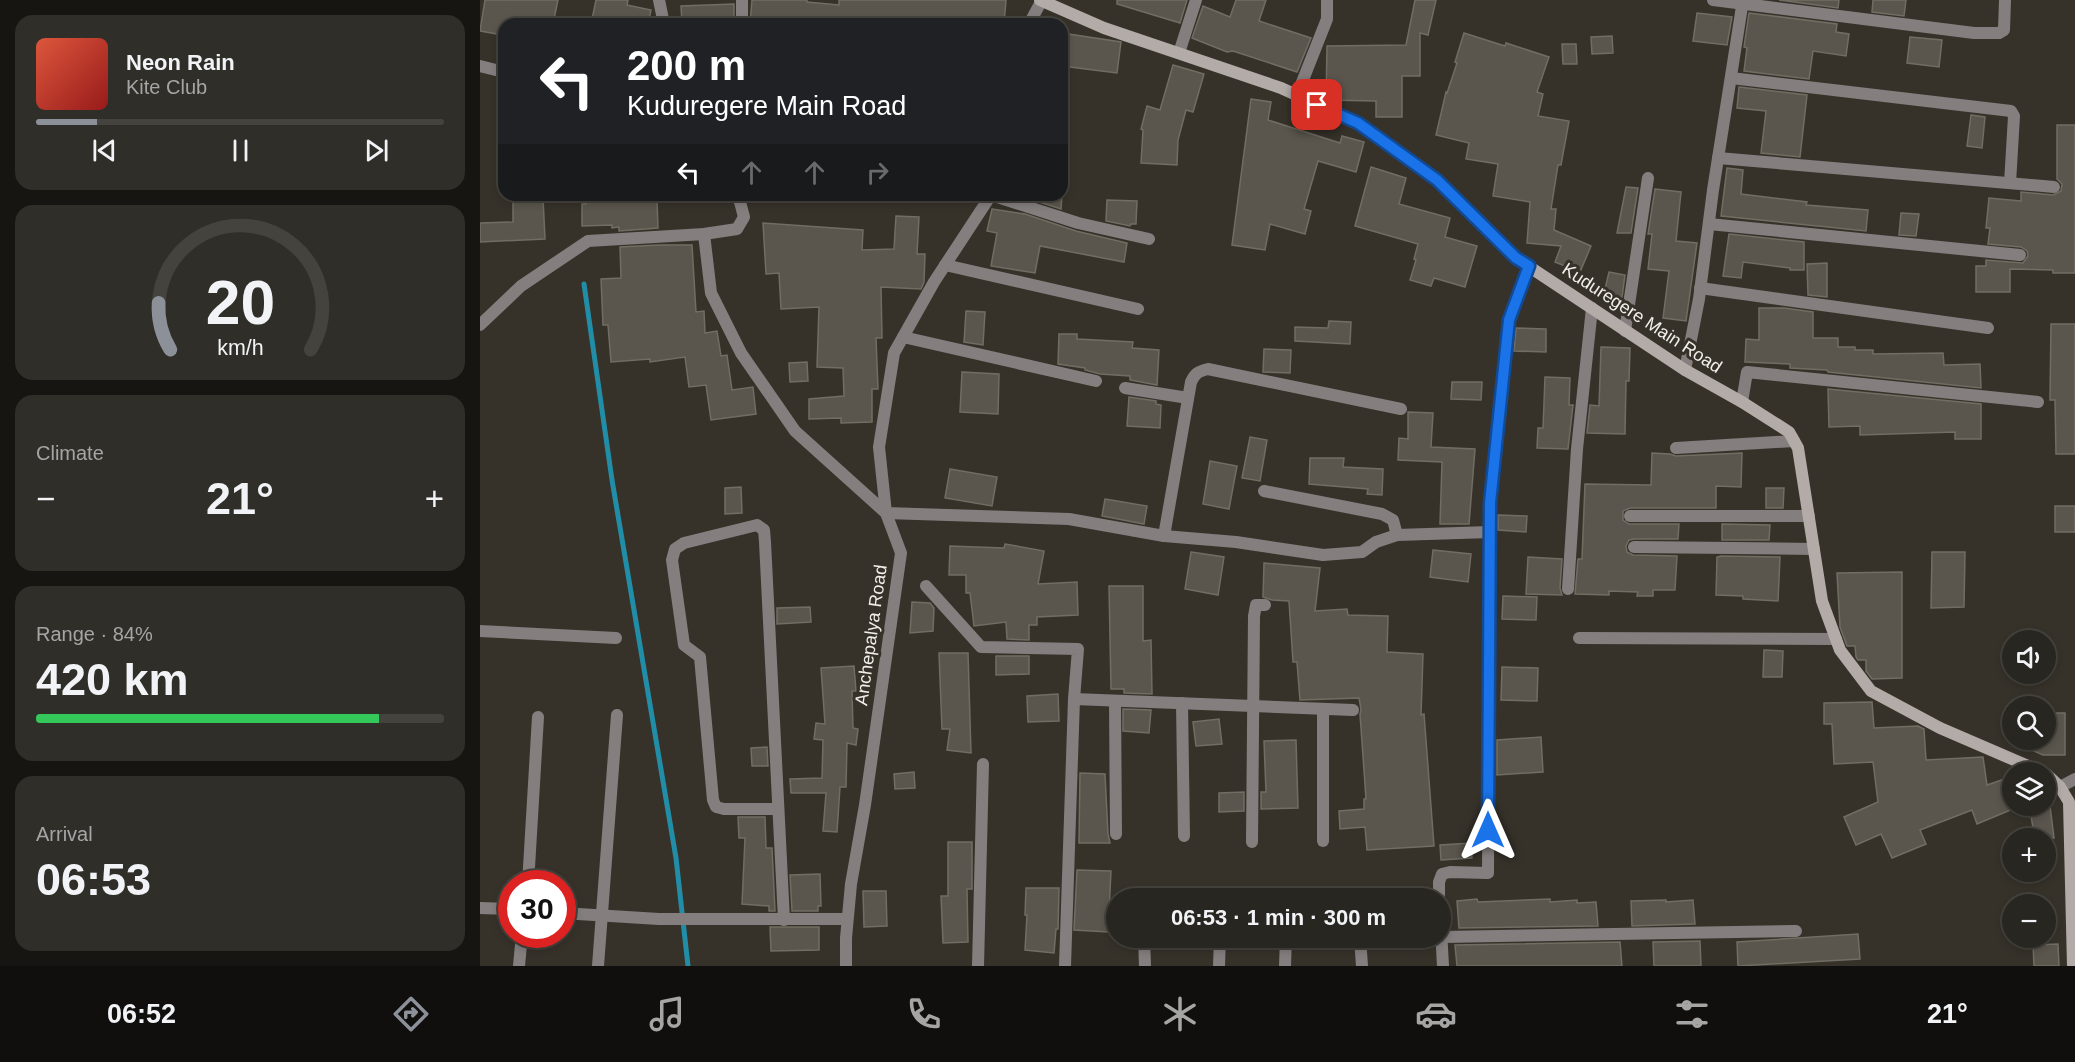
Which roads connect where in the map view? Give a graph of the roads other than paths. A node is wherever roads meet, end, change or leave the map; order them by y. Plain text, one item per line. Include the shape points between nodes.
1 (659, 0) edge
2 (742, 0) edge
3 (1196, 0) edge
4 (1713, 0) edge
5 (2005, 0) edge
6 (1041, 1) edge
7 (1324, 1) edge
8 (1743, 2) edge
9 (663, 18) edge
10 (742, 18) edge
11 (1032, 18) edge
12 (1179, 53) junction
13 (480, 66) edge
14 (498, 70) edge
15 (1731, 78) junction
16 (1297, 96) junction
17 (1718, 158) junction
18 (1648, 178) dead end
19 (2010, 183) junction
20 (2054, 187) dead end
21 (740, 201) edge
22 (987, 201) edge
23 (1009, 201) edge
24 (1709, 224) junction
25 (704, 234) junction
26 (1149, 239) dead end
27 (2020, 255) dead end
28 (945, 265) junction
29 (1529, 266) junction
30 (1700, 288) junction
31 (1592, 308) junction
32 (1138, 309) dead end
33 (480, 326) edge
34 (1988, 328) dead end
35 (1625, 331) junction
36 (903, 337) junction
37 (1685, 370) junction
38 (1096, 381) dead end
39 (1125, 387) dead end
40 (1188, 398) junction
41 (1742, 402) junction
42 (2038, 402) dead end
43 (1401, 409) dead end
44 (1794, 441) junction
45 (1676, 448) dead end
46 (1264, 491) dead end
47 (886, 513) junction
48 (1630, 516) dead end
49 (1809, 516) junction
50 (1490, 532) junction
51 (1397, 535) junction
52 (1164, 536) junction
53 (1634, 547) dead end
54 (1814, 549) junction
55 (926, 586) dead end
56 (1568, 589) dead end
57 (1265, 605) dead end
58 (480, 631) edge
59 (616, 638) dead end
60 (1579, 638) dead end
61 (1836, 639) junction
62 (1074, 699) junction
63 (1115, 701) junction
64 (1182, 704) junction
65 (1252, 708) junction
66 (1323, 710) junction
67 (1353, 711) dead end
68 (617, 716) dead end
69 (538, 717) dead end
70 (2019, 762) edge
71 (983, 764) dead end
72 (2075, 779) edge
73 (2056, 784) edge
74 (2060, 787) junction
75 (778, 809) junction
76 (1116, 834) dead end
77 (1184, 836) dead end
78 (1323, 841) dead end
79 (1252, 842) dead end
80 (529, 870) edge
81 (2073, 880) edge
82 (1439, 888) edge
83 (480, 908) edge
84 (498, 909) edge
85 (576, 914) edge
86 (603, 917) junction
87 (848, 919) junction
88 (784, 920) junction
89 (1796, 931) dead end
90 (1451, 937) edge
91 (521, 948) edge
92 (1144, 948) edge
93 (1220, 948) edge
94 (1286, 948) edge
95 (1361, 948) edge
96 (1442, 948) edge
97 (519, 966) edge
98 (598, 966) edge
99 (846, 966) edge
100 (978, 966) edge
101 (1065, 966) edge
102 (1145, 966) edge
103 (1220, 966) edge
104 (1285, 966) edge
105 (1362, 966) edge
106 (1443, 966) edge
107 (2073, 966) edge

1 - 9 street
2 - 10 street
3 - 12 street
4 - 8 street
5 - 8 street via 2004,30 1999,33 1974,33
6 - 11 street
6 - 12 street, Kuduregere Main Road via 1104,28
7 - 16 street via 1327,19
8 - 15 street
12 - 16 street, Kuduregere Main Road
13 - 14 street
15 - 17 street
15 - 19 street via 2011,111 2014,116
16 - 29 street, Kuduregere Main Road via 1358,123 1437,180 1516,258
17 - 19 street
17 - 24 street
18 - 35 street
19 - 20 street
21 - 25 street via 744,216 737,228
22 - 28 street, Anchepalya Road
23 - 26 street via 1078,224
24 - 27 street
24 - 30 street
25 - 33 street via 588,241 521,286
25 - 47 street via 711,292 741,353 795,431
28 - 32 street
28 - 36 street, Anchepalya Road
29 - 31 street, Kuduregere Main Road
29 - 50 street via 1509,320
30 - 34 street
30 - 37 street
31 - 35 street, Kuduregere Main Road
31 - 56 street
35 - 37 street, Kuduregere Main Road
36 - 38 street
36 - 47 street, Anchepalya Road via 894,353 879,447
37 - 41 street, Kuduregere Main Road
39 - 40 street
40 - 43 street via 1194,375 1208,369
40 - 52 street
41 - 42 street via 1747,372
41 - 44 street, Kuduregere Main Road via 1788,432
44 - 45 street
44 - 49 street
46 - 51 street via 1382,514 1393,520
47 - 52 street via 1069,519
47 - 87 street, Anchepalya Road via 901,553
48 - 49 street
49 - 54 street
50 - 51 street
50 - 82 street via 1488,873 1442,874
51 - 52 street via 1362,552 1323,555
53 - 54 street
54 - 61 street via 1822,601
55 - 62 street via 981,647 1078,649
57 - 65 street via 1256,605 1254,611
58 - 59 street
60 - 61 street
61 - 70 street via 1871,691 1940,728
62 - 63 street
62 - 101 street
63 - 64 street
63 - 76 street
64 - 65 street
64 - 77 street
65 - 66 street
65 - 79 street
66 - 67 street
66 - 78 street
68 - 86 street
69 - 80 street
71 - 100 street
72 - 74 street
73 - 74 street
74 - 81 street via 2069,802
75 - 75 street via 764,530 757,525 684,543 675,549 672,560 684,645 700,657 713,800 716,807 724,809
75 - 88 street
81 - 107 street
83 - 84 street
85 - 86 street
86 - 88 street
86 - 98 street
87 - 88 street
87 - 99 street, Anchepalya Road
89 - 90 street
91 - 97 street
92 - 102 street
93 - 103 street
94 - 104 street
95 - 105 street
96 - 106 street

